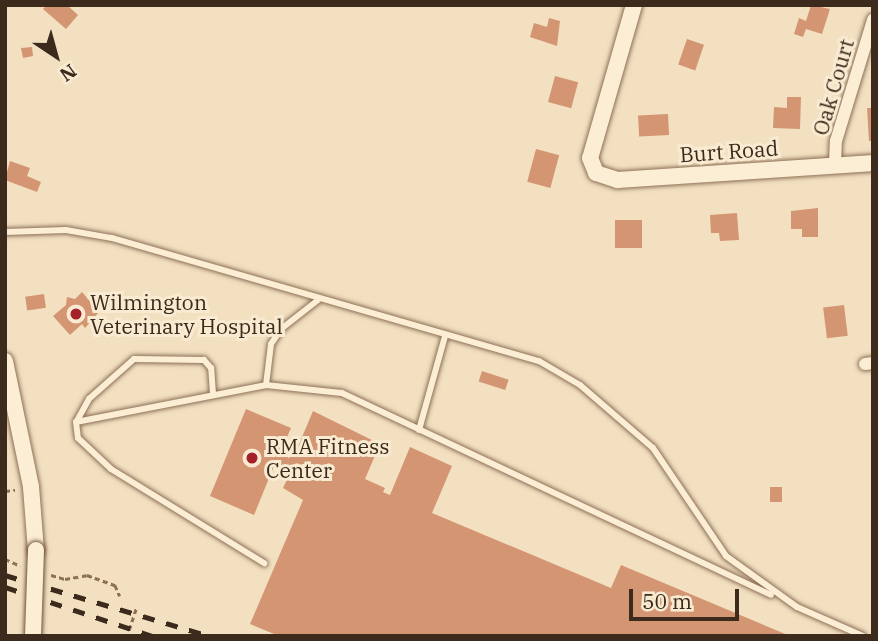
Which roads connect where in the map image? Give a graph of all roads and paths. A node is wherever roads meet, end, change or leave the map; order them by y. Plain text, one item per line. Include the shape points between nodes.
1 (634, 5) edge
2 (873, 20) edge
3 (873, 163) edge
4 (835, 165) junction
5 (5, 232) edge
6 (318, 300) junction
7 (445, 336) junction
8 (5, 361) edge
9 (266, 385) junction
10 (214, 394) junction
11 (76, 422) junction
12 (419, 430) junction
13 (15, 490) dead end
14 (5, 491) edge
15 (5, 559) edge
16 (264, 562) dead end
17 (26, 568) dead end
18 (39, 571) dead end
19 (120, 596) dead end
20 (797, 607) junction
21 (136, 608) dead end
22 (129, 630) dead end
23 (861, 635) edge
24 (33, 636) edge

1 - 4 street, Burt Road via 591,168 618,180
2 - 4 street, Oak Court via 836,142
3 - 4 street, Burt Road
5 - 6 lane via 66,230 112,238
6 - 7 lane
6 - 9 lane via 271,344
7 - 12 lane
7 - 20 lane via 539,361 589,391 653,448 726,556
8 - 24 street, bridge via 31,487 36,550
9 - 10 lane
9 - 12 lane via 342,393
10 - 11 lane
10 - 11 lane via 211,368 204,360 134,359 89,399
11 - 16 lane via 78,438 111,469
12 - 20 lane
13 - 14 path
15 - 17 path
18 - 19 path via 65,579 87,575 115,585
20 - 23 lane
21 - 22 path

